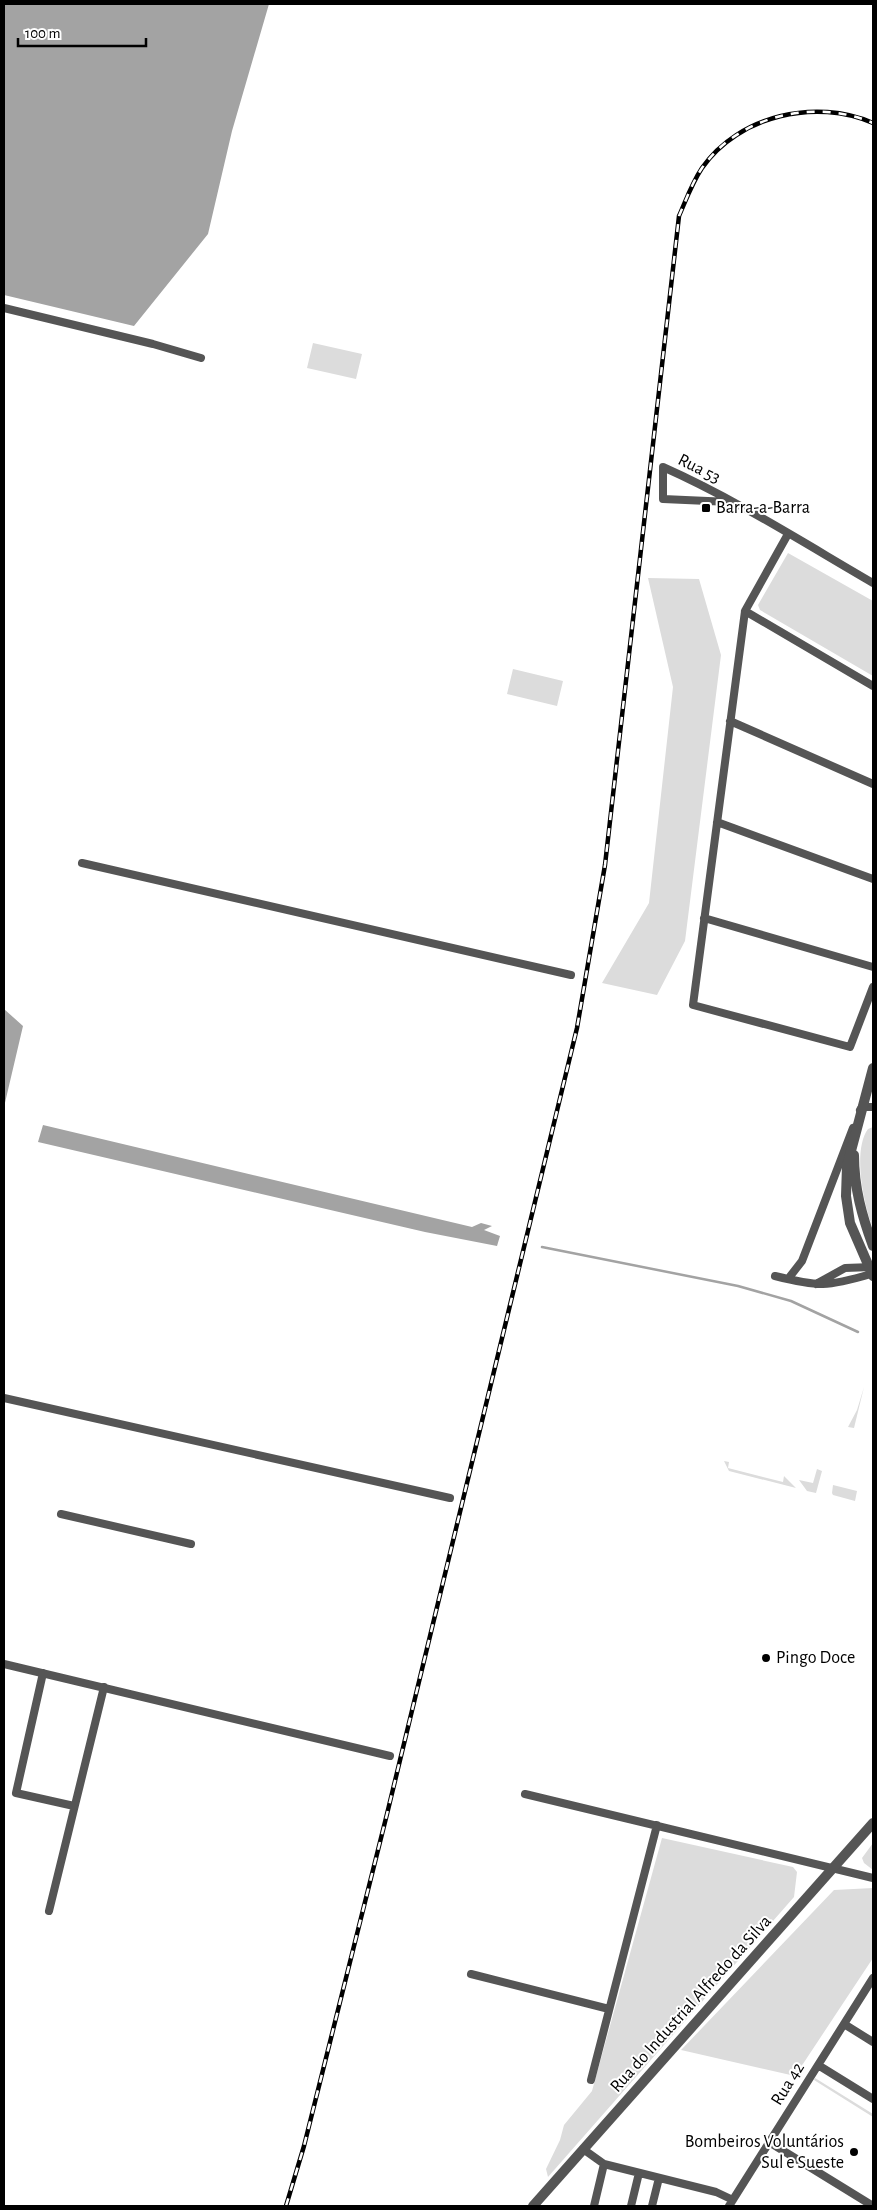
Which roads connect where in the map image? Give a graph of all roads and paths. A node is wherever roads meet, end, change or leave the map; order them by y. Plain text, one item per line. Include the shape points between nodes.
1 (4, 308) edge
2 (201, 358) dead end
3 (730, 502) junction
4 (788, 534) junction
5 (873, 583) edge
6 (745, 611) junction
7 (873, 686) edge
8 (730, 721) junction
9 (873, 784) edge
10 (717, 822) junction
11 (82, 863) dead end
12 (873, 879) edge
13 (704, 918) junction
14 (873, 967) edge
15 (572, 975) dead end
16 (873, 987) edge
17 (873, 1068) edge
18 (862, 1107) junction
19 (873, 1107) edge
20 (854, 1144) junction
21 (873, 1246) edge
22 (871, 1271) edge
23 (775, 1276) dead end
24 (788, 1279) junction
25 (811, 1285) junction
26 (4, 1398) edge
27 (450, 1498) dead end
28 (61, 1514) dead end
29 (191, 1544) dead end
30 (4, 1664) edge
31 (43, 1673) junction
32 (104, 1687) junction
33 (390, 1756) dead end
34 (525, 1794) dead end
35 (74, 1806) junction
36 (873, 1823) edge
37 (657, 1825) junction
38 (834, 1868) junction
39 (873, 1878) edge
40 (49, 1911) dead end
41 (471, 1974) dead end
42 (873, 1978) edge
43 (609, 2009) junction
44 (844, 2024) junction
45 (873, 2042) edge
46 (818, 2065) junction
47 (591, 2080) dead end
48 (873, 2099) edge
49 (770, 2142) junction
50 (583, 2149) junction
51 (604, 2164) junction
52 (639, 2173) junction
53 (659, 2178) junction
54 (731, 2203) edge
55 (534, 2206) edge
56 (594, 2206) edge
57 (630, 2206) edge
58 (652, 2206) edge
59 (873, 2206) edge

1 - 2 street
3 - 3 street, Rua 53 via 663,499 662,467 691,480
3 - 4 street, Rua 53
4 - 5 street, Rua 53
4 - 6 street
6 - 7 street
6 - 8 street
8 - 9 street
8 - 10 street
10 - 12 street
10 - 13 street
11 - 15 street
13 - 14 street
13 - 16 street via 693,1005 850,1047
17 - 18 street
18 - 19 street
18 - 20 street
18 - 24 street via 802,1262
20 - 21 street via 856,1193
20 - 22 street via 847,1166 847,1209
22 - 25 street via 828,1286
22 - 25 street via 845,1268
23 - 24 street
24 - 25 street
26 - 27 street
28 - 29 street
30 - 31 street
31 - 32 street
31 - 35 street via 16,1793
32 - 33 street
32 - 35 street
34 - 37 street
35 - 40 street
36 - 38 street, Rua do Industrial Alfredo da Silva
37 - 38 street
37 - 43 street
38 - 39 street
38 - 50 street, Rua do Industrial Alfredo da Silva
41 - 43 street
42 - 44 street, Rua 42
43 - 47 street
44 - 45 street
44 - 46 street, Rua 42
46 - 48 street
46 - 49 street, Rua 42
49 - 54 street, Rua 42
49 - 59 street
50 - 51 street
50 - 55 street, Rua do Industrial Alfredo da Silva
51 - 52 street
51 - 56 street
52 - 53 street
52 - 57 street
53 - 54 street via 716,2192
53 - 58 street

